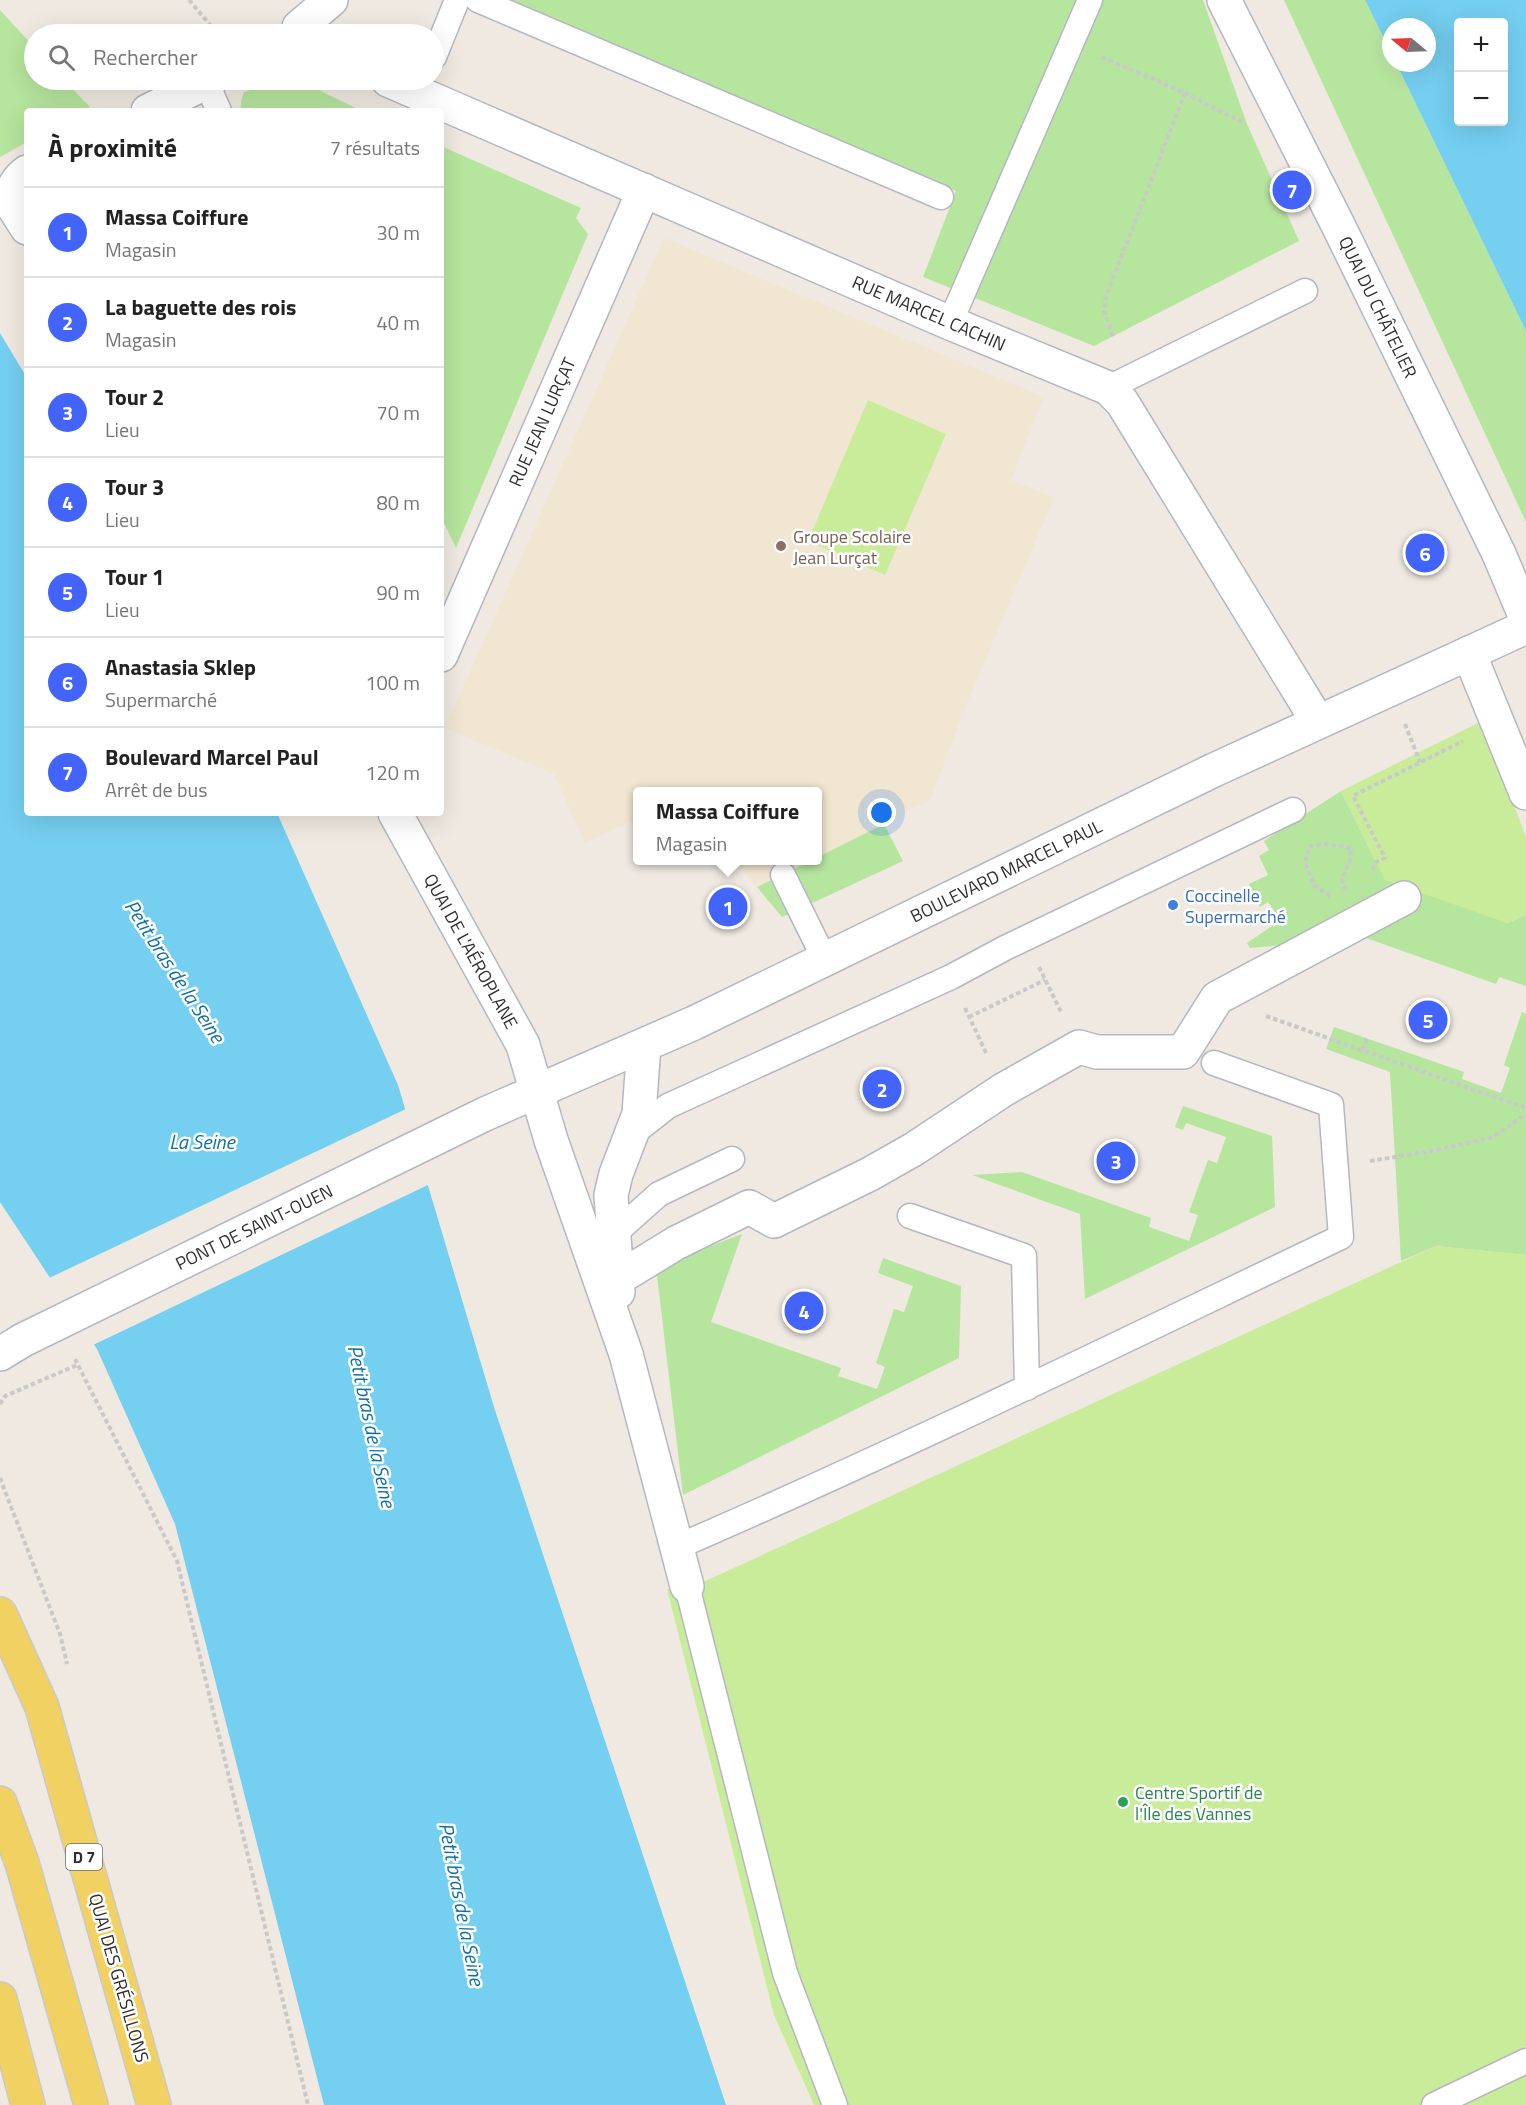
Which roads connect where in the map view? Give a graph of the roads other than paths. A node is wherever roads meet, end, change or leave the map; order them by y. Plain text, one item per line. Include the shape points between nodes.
1 (331, 0) edge
2 (457, 0) edge
3 (478, 0) edge
4 (1090, 0) edge
5 (1224, 0) edge
6 (307, 24) edge
7 (444, 32) edge
8 (431, 90) edge
9 (212, 91) edge
10 (158, 108) edge
11 (24, 174) edge
12 (644, 190) junction
13 (941, 197) dead end
14 (24, 223) edge
15 (1305, 291) dead end
16 (950, 323) junction
17 (1108, 388) junction
18 (1526, 618) edge
19 (1526, 627) edge
20 (444, 648) edge
21 (1469, 653) junction
22 (1318, 722) junction
23 (1526, 793) edge
24 (1293, 810) dead end
25 (397, 816) edge
26 (783, 875) dead end
27 (1404, 898) dead end
28 (825, 960) junction
29 (644, 1045) junction
30 (1214, 1063) dead end
31 (537, 1092) junction
32 (485, 1114) joint
33 (631, 1135) junction
34 (732, 1158) dead end
35 (616, 1174) junction
36 (569, 1189) junction
37 (910, 1216) dead end
38 (613, 1236) junction
39 (617, 1279) junction
40 (11, 1347) edge
41 (626, 1354) junction
42 (1027, 1388) junction
43 (677, 1547) junction
44 (687, 1586) joint
45 (0, 1614) edge
46 (0, 1803) edge
47 (0, 1999) edge
48 (1526, 2061) edge
49 (28, 2105) edge
50 (91, 2105) edge
51 (154, 2105) edge
52 (836, 2105) edge
53 (1434, 2105) edge

1 - 6 street
2 - 7 lane
3 - 13 lane
4 - 16 lane
5 - 18 street, QUAI DU CHÂTELIER via 1286,118 1494,544
8 - 12 street, RUE MARCEL CACHIN
9 - 10 street
11 - 14 street via 9,200
12 - 16 street, RUE MARCEL CACHIN
12 - 20 street, RUE JEAN LURÇAT
15 - 17 lane
16 - 17 street, RUE MARCEL CACHIN
17 - 22 street, RUE MARCEL CACHIN via 1122,402
19 - 21 street, BOULEVARD MARCEL PAUL
21 - 22 street, BOULEVARD MARCEL PAUL
21 - 23 street
22 - 28 street, BOULEVARD MARCEL PAUL
24 - 33 lane via 951,977 668,1106
25 - 31 street, QUAI DE L'AÉROPLANE via 523,1045
26 - 28 lane
27 - 39 street via 1345,919 1217,998 1183,1052 1097,1052 1079,1047 870,1174 774,1221 748,1207 676,1243
28 - 29 street, BOULEVARD MARCEL PAUL
29 - 31 street, BOULEVARD MARCEL PAUL
29 - 33 street via 639,1114
30 - 42 lane via 1331,1105 1341,1237
31 - 32 street, BOULEVARD MARCEL PAUL
31 - 36 street, QUAI DE L'AÉROPLANE
32 - 40 street, PONT DE SAINT-OUEN
33 - 35 street
34 - 38 lane via 658,1194
35 - 36 street
35 - 38 street via 611,1195
36 - 41 street, QUAI DE L'AÉROPLANE
37 - 42 lane via 1024,1256
38 - 39 street
39 - 41 street
41 - 43 street
42 - 43 lane
43 - 44 street
44 - 52 lane via 785,1974
45 - 51 main road, QUAI DES GRÉSILLONS / D 7 via 42,1707
46 - 50 main road via 22,1863
47 - 49 main road
48 - 53 lane

